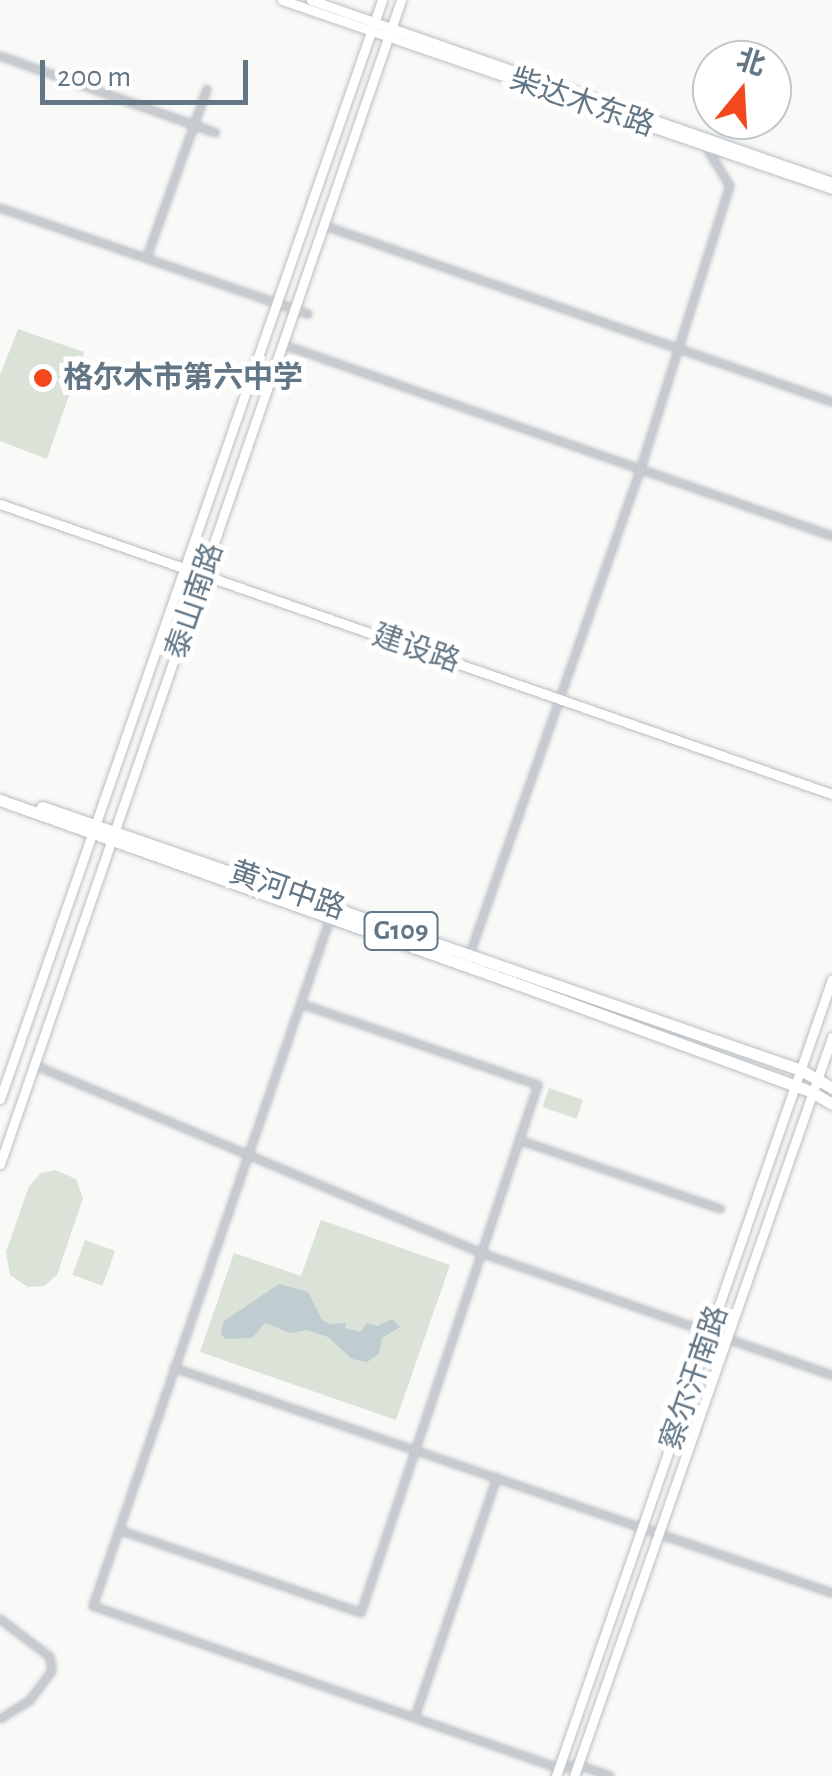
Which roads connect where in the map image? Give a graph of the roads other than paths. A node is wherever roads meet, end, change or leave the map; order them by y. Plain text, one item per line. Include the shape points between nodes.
1 (282, 0) edge
2 (311, 0) edge
3 (382, 0) edge
4 (402, 0) edge
5 (374, 26) junction
6 (390, 33) junction
7 (0, 56) edge
8 (207, 89) dead end
9 (194, 125) junction
10 (216, 132) dead end
11 (706, 146) junction
12 (832, 186) edge
13 (0, 208) edge
14 (325, 226) junction
15 (147, 258) junction
16 (277, 303) junction
17 (296, 310) junction
18 (308, 314) dead end
19 (284, 344) junction
20 (678, 350) junction
21 (832, 402) edge
22 (640, 471) junction
23 (0, 504) edge
24 (832, 536) edge
25 (184, 567) junction
26 (205, 576) junction
27 (560, 699) junction
28 (0, 792) edge
29 (832, 794) edge
30 (0, 800) edge
31 (94, 829) junction
32 (112, 835) junction
33 (330, 918) junction
34 (468, 961) junction
35 (832, 978) edge
36 (301, 1004) junction
37 (832, 1037) edge
38 (34, 1065) junction
39 (801, 1070) junction
40 (817, 1078) junction
41 (795, 1086) junction
42 (832, 1088) edge
43 (812, 1092) junction
44 (0, 1099) edge
45 (832, 1104) edge
46 (779, 1136) junction
47 (520, 1140) junction
48 (794, 1141) junction
49 (250, 1153) junction
50 (0, 1164) edge
51 (720, 1209) dead end
52 (481, 1253) junction
53 (711, 1332) junction
54 (728, 1339) junction
55 (174, 1368) junction
56 (832, 1375) edge
57 (416, 1450) junction
58 (497, 1478) junction
59 (643, 1528) junction
60 (119, 1530) junction
61 (661, 1534) junction
62 (832, 1594) edge
63 (0, 1619) edge
64 (415, 1716) junction
65 (0, 1719) edge
66 (576, 1770) edge
67 (557, 1772) edge
68 (610, 1776) edge

1 - 5 street
2 - 5 street
3 - 5 street, 泰山南路
4 - 6 street, 泰山南路
5 - 6 street
5 - 16 street, 泰山南路
6 - 11 street, 柴达木东路
6 - 12 street, 柴达木东路
6 - 14 street, 泰山南路
7 - 9 street
8 - 9 street
9 - 10 street
9 - 15 street
11 - 12 street, 柴达木东路
11 - 20 street via 730,186
13 - 15 street
14 - 17 street, 泰山南路
14 - 20 street
15 - 16 street
16 - 17 street
16 - 25 street, 泰山南路
17 - 18 street
17 - 19 street, 泰山南路
19 - 22 street
19 - 26 street, 泰山南路
20 - 21 street
20 - 22 street
22 - 24 street
22 - 27 street
23 - 25 street, 建设路
25 - 26 street, 建设路
25 - 31 street, 泰山南路
26 - 27 street, 建设路
26 - 32 street, 泰山南路
27 - 29 street, 建设路
27 - 34 street
28 - 31 highway, 黄河中路 / G109
30 - 31 highway, 黄河中路 / G109
31 - 32 highway, 黄河中路 / G109
31 - 44 street, 泰山南路
32 - 33 highway, 黄河中路 / G109
32 - 34 highway, 黄河中路 / G109
32 - 38 street, 泰山南路
33 - 34 highway, 黄河中路 / G109
33 - 36 street
34 - 39 highway, 黄河中路 / G109
34 - 41 highway, 黄河中路 / G109
35 - 39 street, 察尔汗南路
36 - 47 street via 538,1085
36 - 49 street
37 - 40 street, 察尔汗南路
38 - 49 street
38 - 50 street, 泰山南路
39 - 40 highway, G109
39 - 41 street, 察尔汗南路
40 - 42 highway, G109
40 - 43 street, 察尔汗南路
41 - 43 highway, G109
41 - 46 street, 察尔汗南路
43 - 45 highway, G109
43 - 48 street, 察尔汗南路
46 - 48 street
46 - 53 street, 察尔汗南路
47 - 51 street
47 - 52 street
48 - 54 street, 察尔汗南路
49 - 52 street
49 - 55 street
52 - 53 street
52 - 57 street
53 - 54 street
53 - 59 street, 察尔汗南路
54 - 56 street
54 - 61 street, 察尔汗南路
55 - 57 street
55 - 60 street
57 - 58 street
57 - 60 street via 361,1613
58 - 59 street
58 - 64 street
59 - 61 street
59 - 67 street, 察尔汗南路
60 - 64 street via 93,1606
61 - 62 street
61 - 66 street, 察尔汗南路
63 - 65 street via 50,1657 52,1671 29,1701
64 - 67 street
66 - 67 street
66 - 68 street

